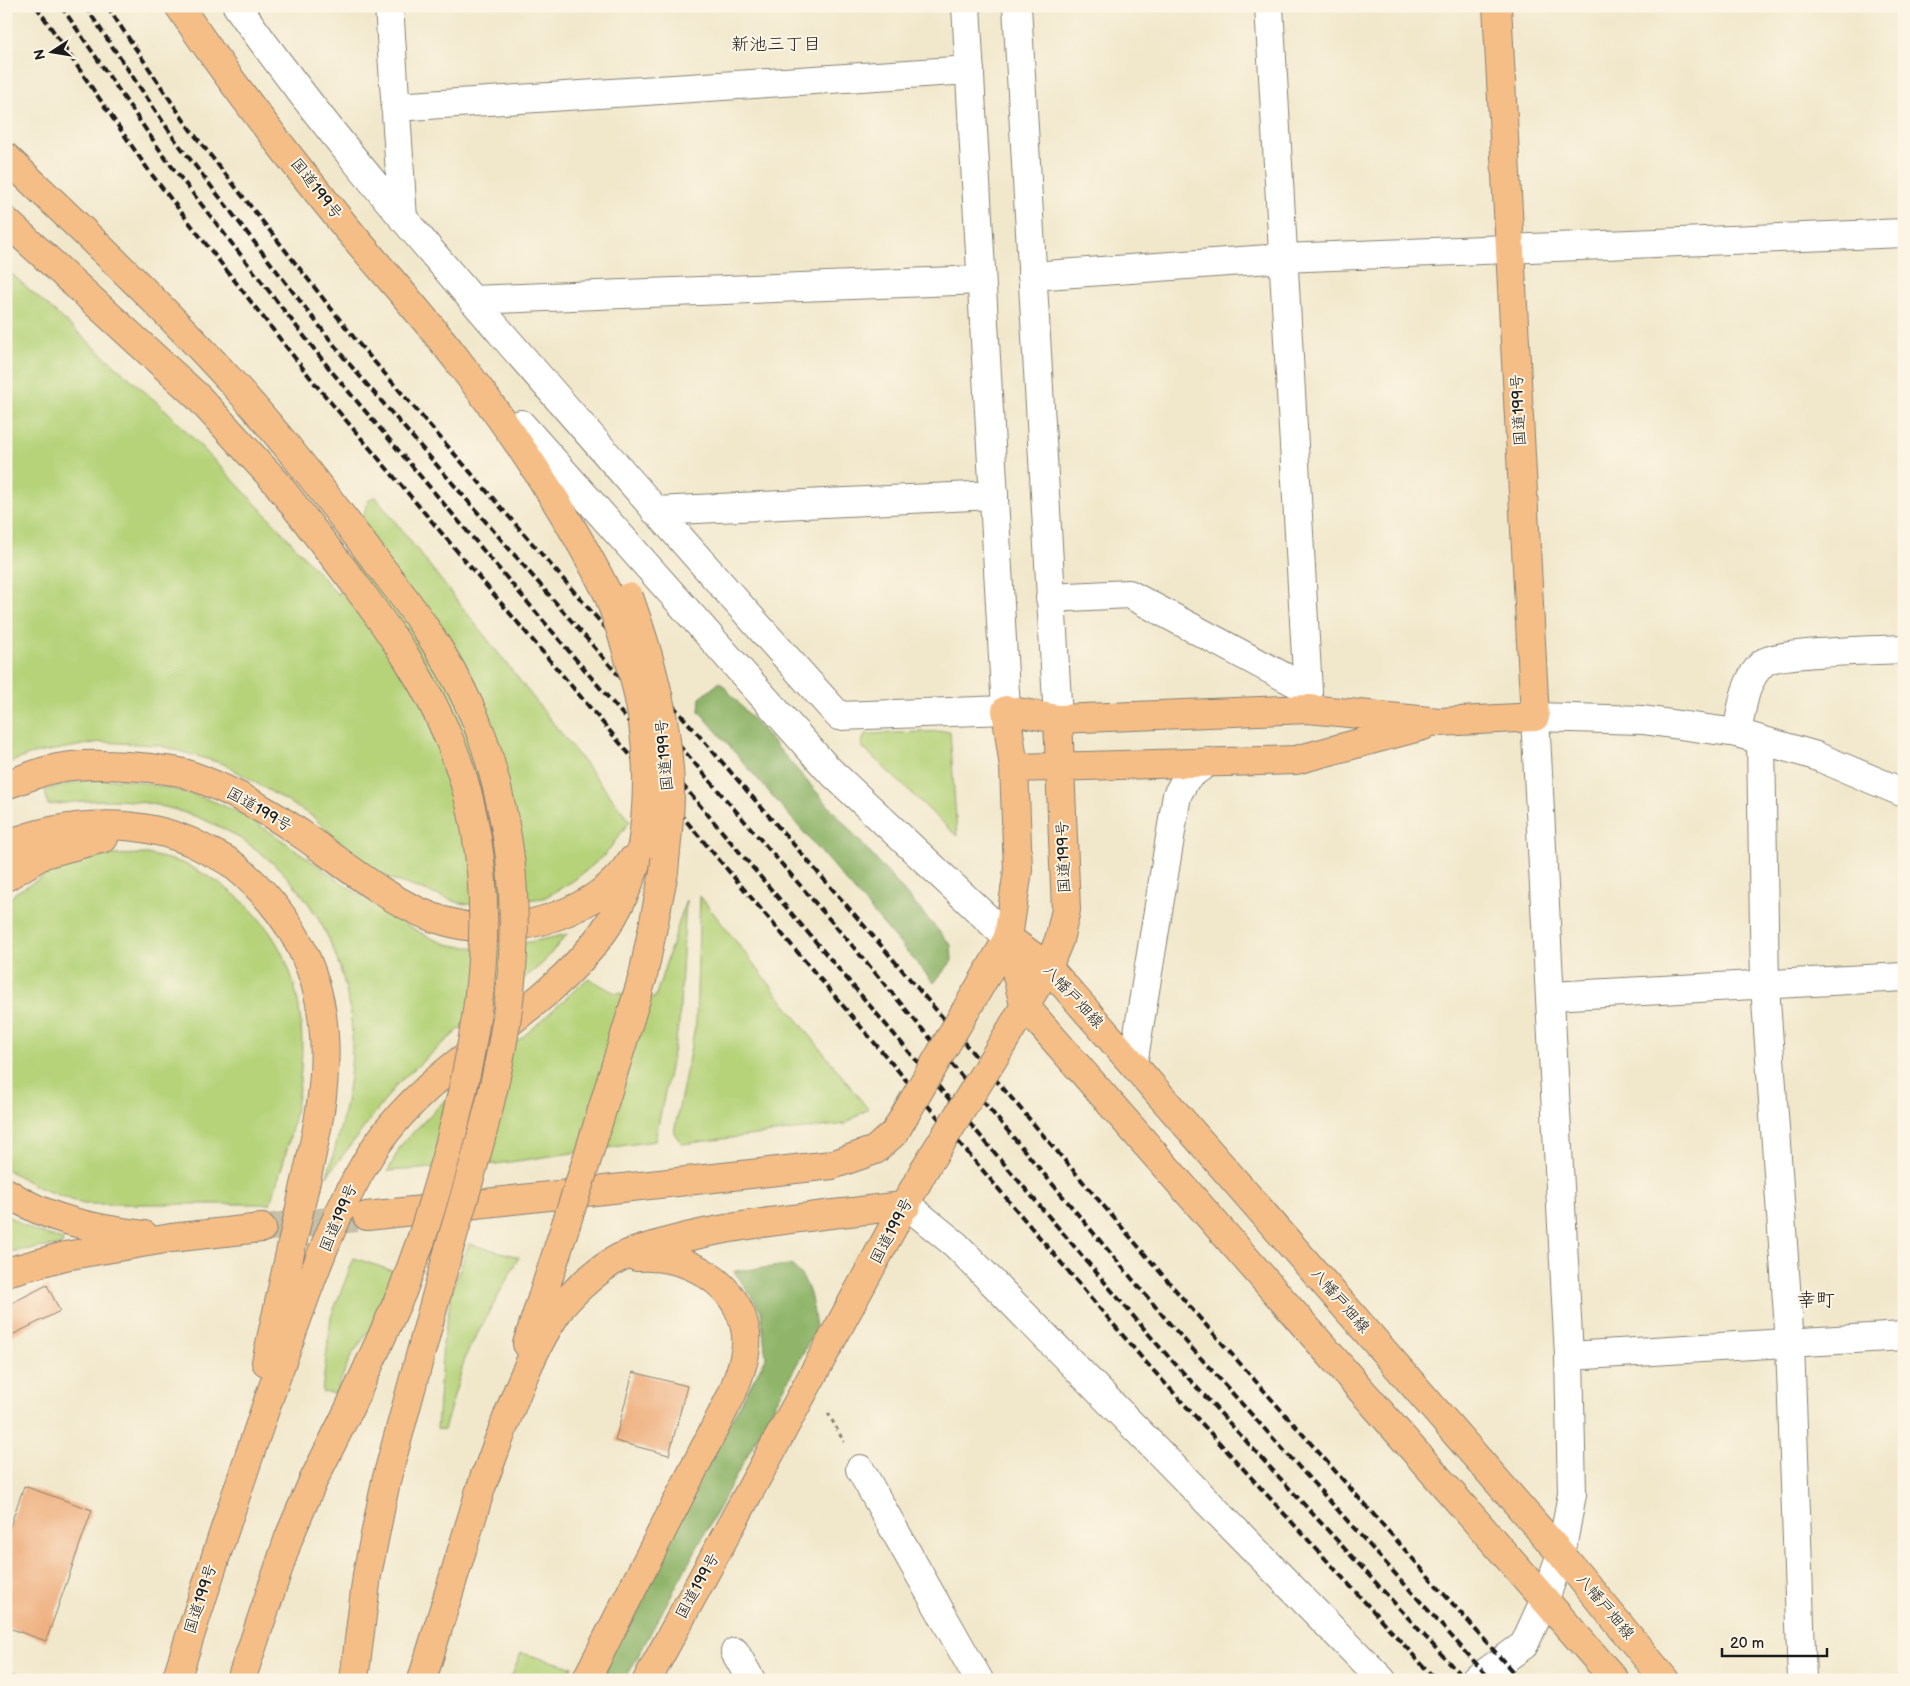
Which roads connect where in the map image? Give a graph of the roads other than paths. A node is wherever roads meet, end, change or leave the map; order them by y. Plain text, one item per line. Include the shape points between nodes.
1 (178, 6) edge
2 (237, 6) edge
3 (389, 6) edge
4 (966, 6) edge
5 (1017, 6) edge
6 (1268, 6) edge
7 (1497, 6) edge
8 (970, 70) junction
9 (396, 106) junction
10 (6, 157) edge
11 (403, 219) junction
12 (6, 221) edge
13 (1904, 232) edge
14 (1510, 248) junction
15 (1283, 258) junction
16 (1032, 276) junction
17 (981, 280) junction
18 (472, 300) junction
19 (461, 365) junction
20 (522, 424) junction
21 (994, 494) junction
22 (655, 511) junction
23 (618, 596) junction
24 (1050, 598) junction
25 (1904, 648) edge
26 (1308, 699) junction
27 (1006, 710) junction
28 (1535, 716) junction
29 (1058, 719) junction
30 (1439, 722) junction
31 (1749, 737) junction
32 (1208, 762) junction
33 (1059, 766) junction
34 (1014, 768) junction
35 (6, 785) edge
36 (1904, 793) edge
37 (152, 830) junction
38 (6, 845) edge
39 (642, 846) junction
40 (6, 877) edge
41 (1008, 938) junction
42 (1048, 967) junction
43 (1904, 977) edge
44 (1765, 986) junction
45 (1550, 996) junction
46 (1024, 1005) junction
47 (1133, 1064) junction
48 (6, 1192) edge
49 (907, 1205) junction
50 (367, 1216) tunnel mouth
51 (262, 1228) tunnel mouth
52 (171, 1238) junction
53 (617, 1259) junction
54 (6, 1272) edge
55 (1904, 1336) edge
56 (1790, 1344) junction
57 (1569, 1356) junction
58 (860, 1469) road end
59 (240, 1478) junction
60 (479, 1493) junction
61 (1561, 1554) junction
62 (1544, 1599) junction
63 (735, 1652) dead end
64 (176, 1680) edge
65 (241, 1680) edge
66 (354, 1680) edge
67 (422, 1680) edge
68 (586, 1680) edge
69 (647, 1680) edge
70 (750, 1680) edge
71 (979, 1680) edge
72 (1382, 1680) edge
73 (1475, 1680) edge
74 (1615, 1680) edge
75 (1665, 1680) edge
76 (1802, 1680) edge

1 - 19 main road, 国道199号 via 219,66
2 - 11 street via 274,59
3 - 9 street
4 - 8 street
5 - 16 street
6 - 15 street
7 - 14 main road, 国道199号
8 - 9 street
8 - 17 street
9 - 11 street
10 - 66 main road, bridge via 160,306 230,380 302,464 443,654 471,708 493,770 506,827 514,888 515,952 508,1014 483,1134 386,1481 367,1574
11 - 18 street
12 - 65 main road, bridge via 198,397 276,482 391,633 425,687 452,744 470,807 481,873 485,931 478,1000 455,1126 402,1292 312,1481 289,1537
13 - 14 street
14 - 15 street
14 - 28 main road, 国道199号
15 - 16 street
15 - 26 street
16 - 24 street
17 - 18 street
17 - 21 street
18 - 22 street
19 - 20 main road, 国道199号
19 - 23 main road, 国道199号
20 - 23 main road, 国道199号 via 595,530
20 - 41 street via 826,767
21 - 22 street
21 - 27 street
22 - 27 street via 839,716
23 - 39 main road, 国道199号, bridge via 645,730 648,772
23 - 60 main road, 国道199号, bridge via 644,638 664,725 669,769 664,872 643,976
24 - 26 street via 1129,594
24 - 29 street
25 - 31 street via 1789,656 1764,661 1749,681
26 - 29 main road
26 - 30 main road
27 - 29 main road
27 - 34 main road, 国道199号
28 - 30 main road
28 - 31 street via 1644,720
28 - 45 street
29 - 33 main road, 国道199号
30 - 32 main road via 1296,760
31 - 36 street via 1816,756
31 - 44 street
32 - 33 main road
32 - 47 street via 1187,777 1177,795
33 - 34 main road
33 - 42 main road, 国道199号 via 1066,910
34 - 41 main road, 国道199号 via 1018,870
35 - 39 main road, 国道199号 via 51,770 115,764 182,772 244,797 360,879 400,903 436,920 466,928 503,928 539,922 572,910 598,896 623,873
37 - 38 main road via 108,826 62,828 26,836
37 - 40 main road via 90,840 44,854
37 - 59 main road via 192,843 231,863 265,894 295,932 315,981 324,1035 323,1089 313,1146
39 - 59 main road, 国道199号 via 617,909 602,934 580,960 557,984 436,1078 404,1110 357,1175 297,1317
41 - 42 main road, 八幡戸畑線
41 - 46 main road, 八幡戸畑線
41 - 50 main road, 国道199号, bridge via 895,1132 875,1150 832,1165
42 - 46 main road, 国道199号
42 - 47 main road, 八幡戸畑線
43 - 44 street
44 - 45 street
44 - 56 street
45 - 57 street
46 - 49 main road, 国道199号, bridge via 924,1170
46 - 62 main road, 八幡戸畑線
47 - 61 main road, 八幡戸畑線
48 - 52 main road via 54,1217 125,1233
49 - 53 main road via 721,1230 649,1247
49 - 69 main road, 国道199号
49 - 72 street via 956,1245
51 - 52 main road
52 - 54 main road via 66,1256
53 - 60 main road via 592,1277 563,1306 540,1343
53 - 68 main road via 652,1256 680,1261 703,1272 723,1286 739,1308 746,1335 743,1364 732,1394
55 - 56 street
56 - 57 street
56 - 76 street
57 - 61 street via 1572,1494
58 - 71 street
59 - 64 main road, 国道199号
60 - 67 main road, 国道199号
61 - 62 street
61 - 75 main road, 八幡戸畑線
62 - 73 street via 1524,1645
62 - 74 main road, 八幡戸畑線
63 - 70 street

